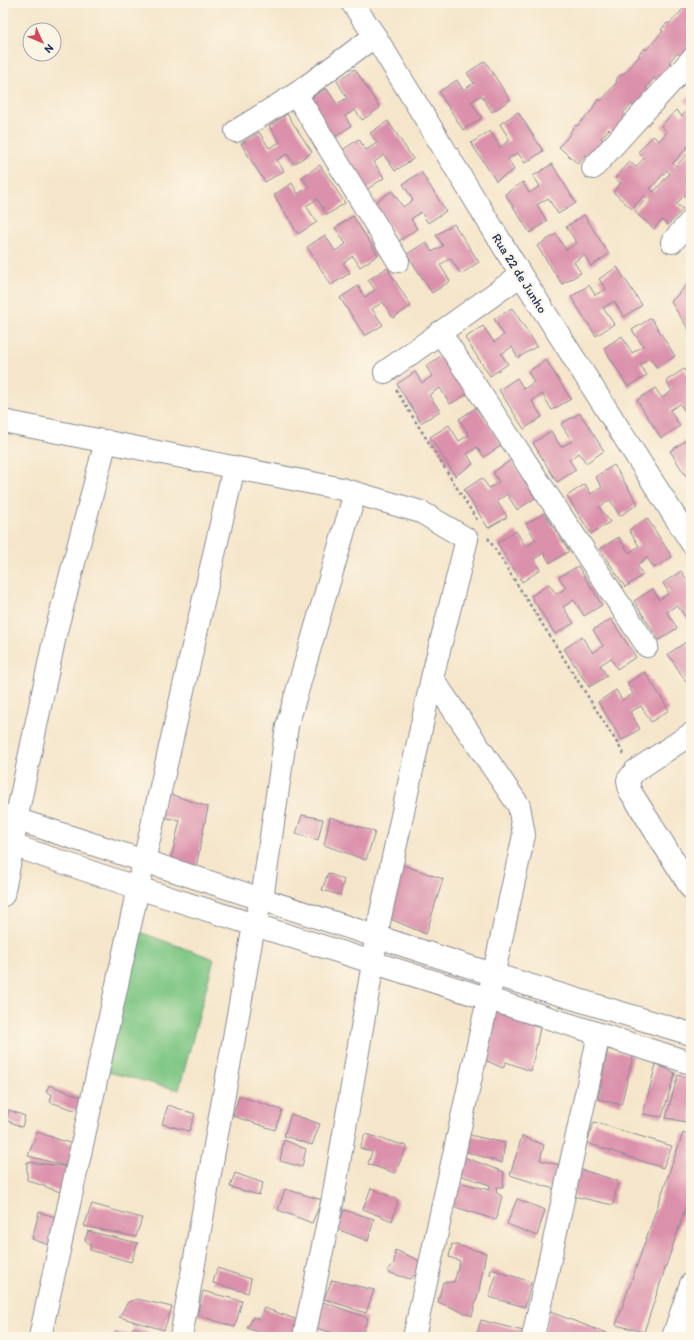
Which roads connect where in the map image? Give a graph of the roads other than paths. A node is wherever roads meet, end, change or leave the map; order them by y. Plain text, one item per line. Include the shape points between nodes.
1 (352, 3) edge
2 (375, 36) junction
3 (691, 60) edge
4 (296, 94) junction
5 (236, 131) dead end
6 (593, 168) dead end
7 (691, 221) edge
8 (672, 242) dead end
9 (398, 261) dead end
10 (521, 275) junction
11 (440, 332) junction
12 (385, 372) road end
13 (3, 421) edge
14 (106, 441) junction
15 (234, 467) junction
16 (355, 493) junction
17 (691, 542) edge
18 (647, 646) dead end
19 (432, 678) junction
20 (691, 734) edge
21 (10, 818) edge
22 (8, 844) edge
23 (144, 861) junction
24 (138, 888) junction
25 (691, 888) edge
26 (3, 895) edge
27 (262, 899) junction
28 (254, 925) junction
29 (376, 936) junction
30 (374, 963) junction
31 (492, 974) junction
32 (489, 1000) junction
33 (599, 1034) junction
34 (691, 1034) edge
35 (691, 1063) edge
36 (691, 1284) edge
37 (40, 1337) edge
38 (181, 1337) edge
39 (304, 1337) edge
40 (414, 1337) edge
41 (532, 1337) edge
42 (673, 1337) edge

1 - 2 street, Rua 22 de Junho
2 - 4 street
2 - 10 street, Rua 22 de Junho
3 - 6 street
4 - 5 street
4 - 9 street
7 - 8 street
10 - 11 street
10 - 17 street, Rua 22 de Junho
11 - 12 street
11 - 18 street
13 - 14 street
14 - 15 street
14 - 21 street
15 - 16 street
15 - 23 street
16 - 19 street via 421,512 467,539
16 - 27 street via 287,726
19 - 29 street
19 - 31 street via 519,806 524,835
20 - 25 street via 635,771 628,780 630,792
21 - 22 street
21 - 23 street
22 - 24 street
22 - 26 street
23 - 24 street
23 - 27 street
24 - 28 street
24 - 37 street
27 - 28 street
27 - 29 street
28 - 30 street
28 - 38 street
29 - 30 street
29 - 31 street
30 - 32 street
30 - 39 street via 333,1198
31 - 32 street
31 - 34 street
32 - 33 street
32 - 40 street
33 - 35 street
33 - 41 street
36 - 42 street

